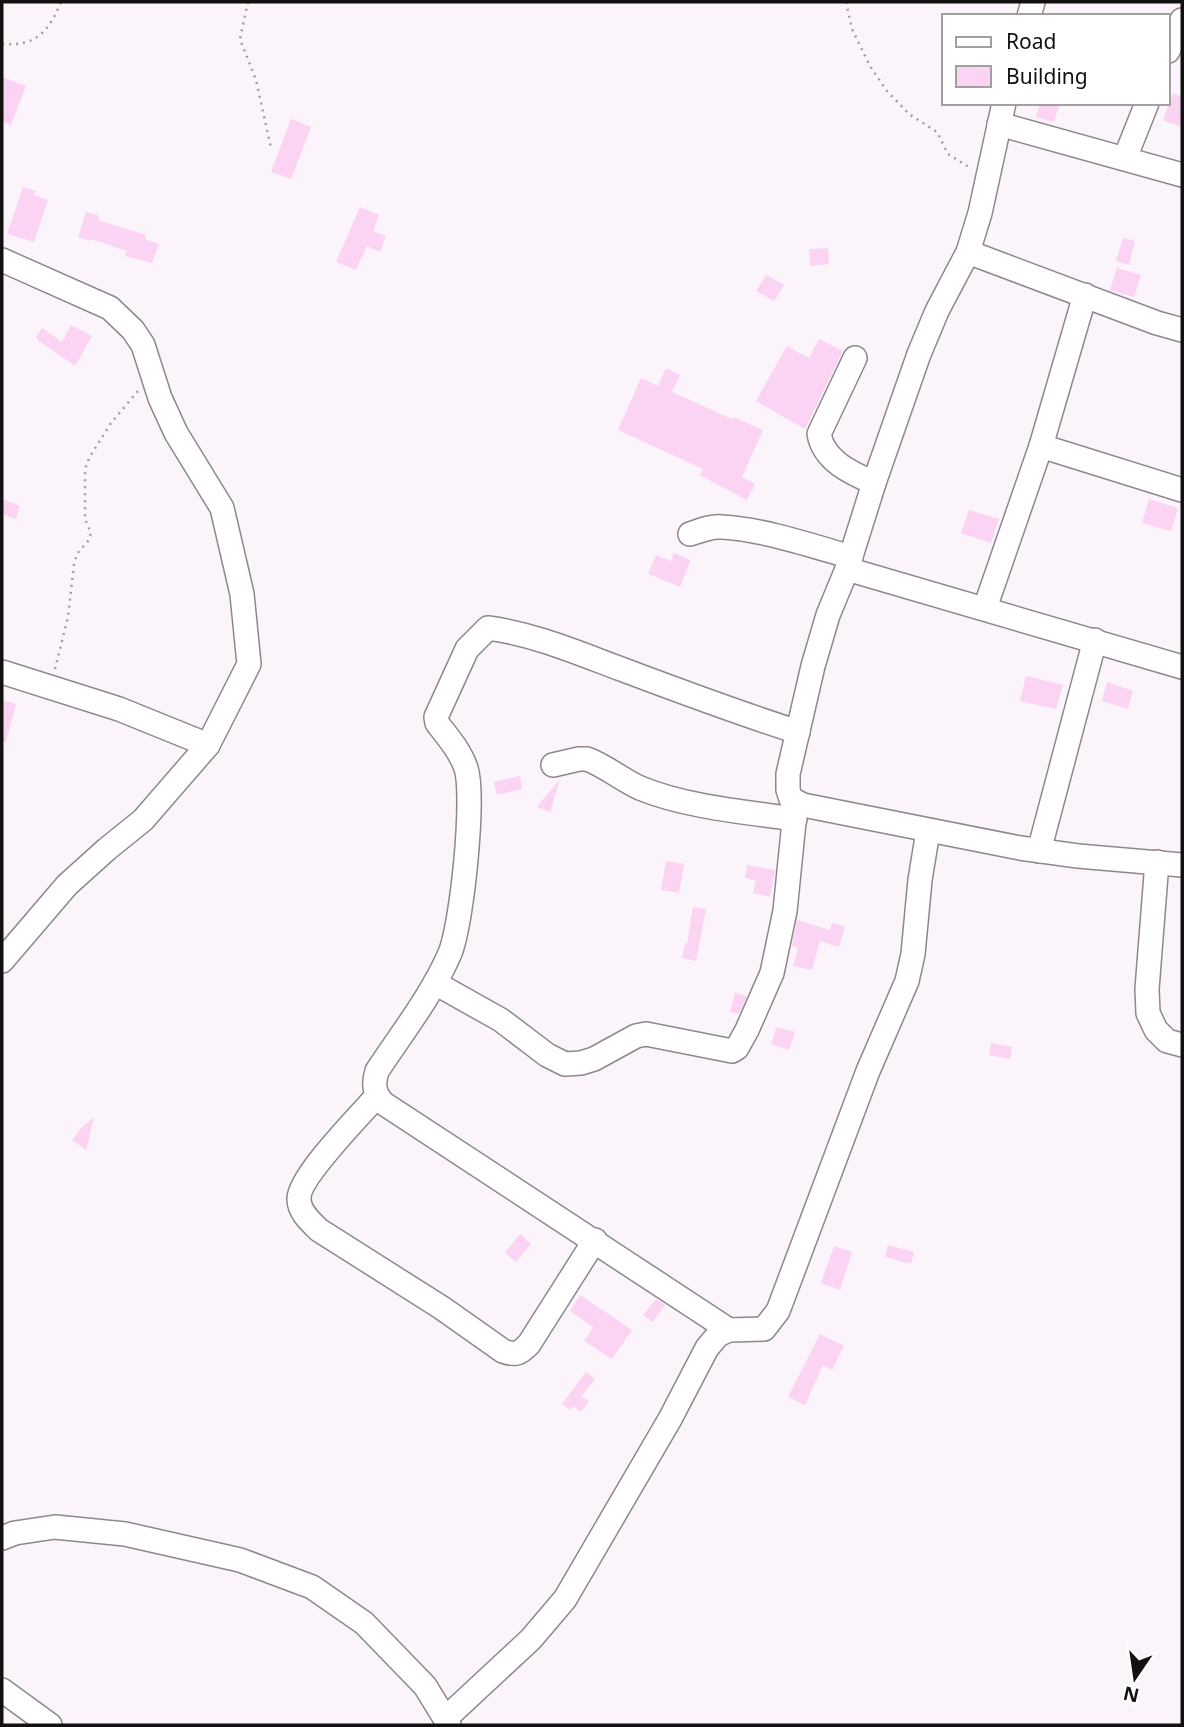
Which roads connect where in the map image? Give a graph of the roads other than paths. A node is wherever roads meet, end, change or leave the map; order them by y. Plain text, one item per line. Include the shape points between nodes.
1 (1182, 20) edge
2 (1170, 47) edge
3 (1146, 105) edge
4 (1002, 114) edge
5 (1125, 159) junction
6 (1182, 175) edge
7 (968, 252) junction
8 (2, 260) edge
9 (1085, 295) junction
10 (1182, 330) edge
11 (855, 358) dead end
12 (1041, 446) junction
13 (874, 483) junction
14 (1182, 490) edge
15 (690, 534) dead end
16 (849, 563) junction
17 (985, 608) junction
18 (1095, 640) junction
19 (1182, 667) edge
20 (2, 672) edge
21 (798, 732) junction
22 (208, 745) junction
23 (553, 765) dead end
24 (795, 810) junction
25 (928, 831) junction
26 (1040, 851) junction
27 (1157, 862) junction
28 (1182, 865) edge
29 (2, 961) edge
30 (435, 983) junction
31 (1182, 1045) edge
32 (377, 1096) junction
33 (595, 1240) junction
34 (729, 1329) junction
35 (2, 1538) edge
36 (2, 1690) edge
37 (447, 1722) edge
38 (50, 1725) edge

1 - 2 street
3 - 5 street
4 - 5 street
4 - 7 street
5 - 6 street
7 - 9 street
7 - 13 street via 937,311
8 - 22 street via 110,308 133,330 176,433 222,508 242,594 249,664
9 - 10 street
9 - 12 street
11 - 13 street via 819,434 820,442 837,463
12 - 14 street
12 - 17 street
13 - 16 street
15 - 16 street via 721,527 740,529
16 - 17 street
16 - 21 street via 828,615
17 - 18 street
18 - 19 street
18 - 26 street
20 - 22 street via 119,709
21 - 24 street via 788,774
21 - 30 street via 551,643 488,628 467,649 436,718 459,752 470,791 454,942
22 - 29 street via 143,820 68,885
23 - 24 street via 587,760 639,788 719,808
24 - 25 street via 831,812
24 - 30 street via 785,911 770,983 732,1051 646,1034 594,1059 565,1064
25 - 26 street
25 - 34 street via 907,981 863,1084 783,1299 764,1329
26 - 27 street
27 - 28 street
27 - 31 street via 1148,1013 1167,1041
30 - 32 street via 377,1071
32 - 33 street
32 - 33 street via 300,1191 304,1215 319,1230 512,1354 529,1345
33 - 34 street
34 - 37 street via 706,1348 565,1599
35 - 37 street via 55,1527 125,1534 240,1560 312,1587 364,1623 425,1686
36 - 38 street

